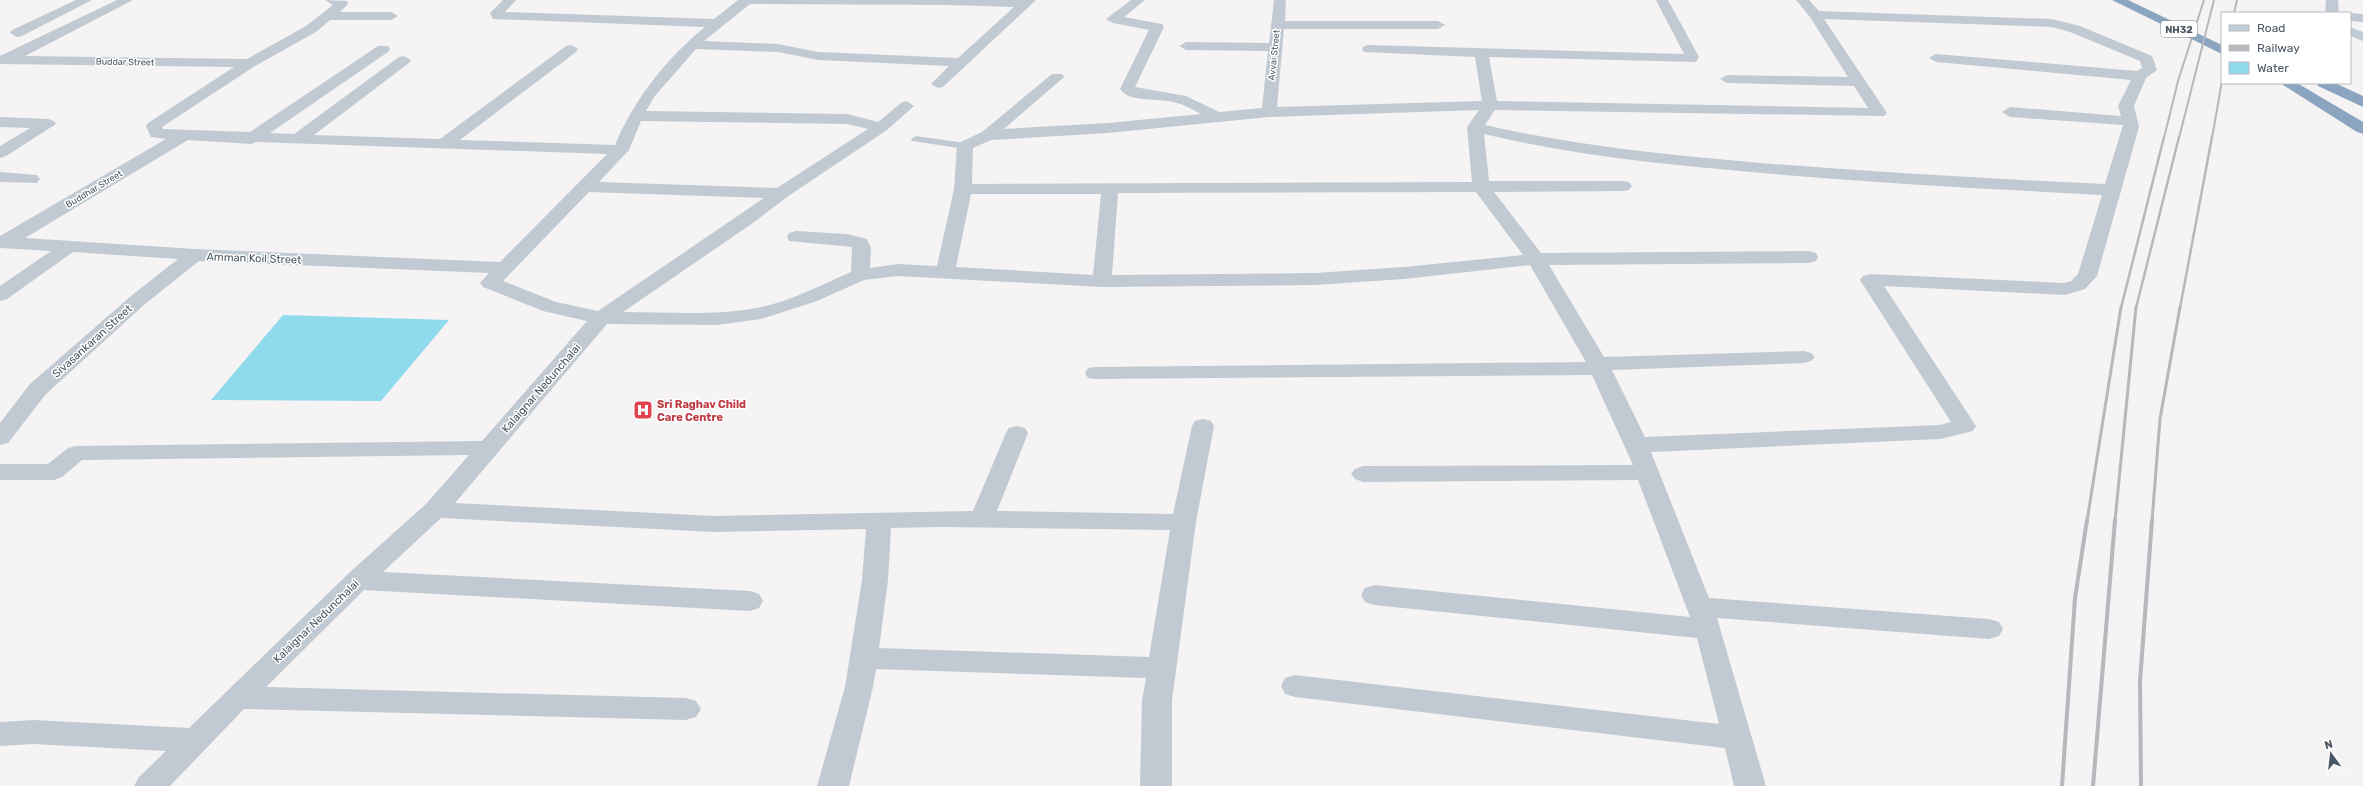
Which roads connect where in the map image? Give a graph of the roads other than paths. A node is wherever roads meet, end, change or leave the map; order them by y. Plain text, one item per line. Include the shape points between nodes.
1 (86, 0) edge
2 (127, 0) edge
3 (331, 0) edge
4 (510, 0) edge
5 (889, 0) edge
6 (1139, 0) edge
7 (1280, 0) edge
8 (1662, 0) edge
9 (1802, 0) edge
10 (2118, 0) edge
11 (2332, 0) edge
12 (1028, 2) edge
13 (2146, 4) edge
14 (2332, 12) edge
15 (1815, 15) junction
16 (327, 16) junction
17 (391, 16) dead end
18 (2351, 17) edge
19 (2363, 18) edge
20 (718, 23) junction
21 (1438, 25) dead end
22 (1277, 26) junction
23 (2351, 31) edge
24 (17, 33) dead end
25 (2221, 36) edge
26 (2363, 37) edge
27 (693, 45) junction
28 (1186, 46) dead end
29 (1274, 47) junction
30 (383, 49) dead end
31 (571, 49) dead end
32 (1369, 49) dead end
33 (2221, 49) edge
34 (1481, 54) junction
35 (1936, 58) dead end
36 (404, 60) dead end
37 (2, 61) edge
38 (962, 62) junction
39 (250, 63) junction
40 (2140, 76) junction
41 (1057, 77) dead end
42 (1727, 79) dead end
43 (1858, 82) junction
44 (938, 84) dead end
45 (2289, 84) edge
46 (2326, 84) edge
47 (2363, 102) edge
48 (1490, 105) junction
49 (906, 106) dead end
50 (1269, 112) junction
51 (2010, 112) dead end
52 (635, 116) junction
53 (1216, 117) junction
54 (2129, 120) junction
55 (0, 122) edge
56 (1475, 127) junction
57 (881, 128) junction
58 (2363, 129) edge
59 (988, 135) junction
60 (183, 136) junction
61 (252, 139) junction
62 (916, 139) dead end
63 (296, 140) junction
64 (442, 145) junction
65 (965, 146) junction
66 (621, 150) junction
67 (0, 153) edge
68 (0, 177) edge
69 (31, 179) dead end
70 (1623, 186) dead end
71 (586, 187) junction
72 (1481, 187) junction
73 (963, 189) junction
74 (1110, 189) junction
75 (2113, 190) junction
76 (781, 192) junction
77 (796, 238) dead end
78 (2, 242) edge
79 (70, 246) junction
80 (195, 255) junction
81 (1809, 257) dead end
82 (1536, 259) junction
83 (507, 268) junction
84 (945, 273) junction
85 (860, 275) junction
86 (1102, 281) junction
87 (0, 295) edge
88 (601, 318) junction
89 (1804, 358) dead end
90 (1599, 366) junction
91 (1096, 373) dead end
92 (1203, 426) dead end
93 (1017, 433) dead end
94 (0, 438) edge
95 (1637, 445) junction
96 (489, 448) junction
97 (0, 472) edge
98 (1648, 472) junction
99 (1363, 474) dead end
100 (435, 510) junction
101 (982, 519) junction
102 (879, 520) junction
103 (1184, 522) junction
104 (358, 580) junction
105 (1374, 595) dead end
106 (750, 602) dead end
107 (1704, 618) junction
108 (1989, 629) dead end
109 (863, 658) junction
110 (1162, 668) junction
111 (1295, 686) dead end
112 (237, 698) junction
113 (686, 709) dead end
114 (0, 734) edge
115 (1738, 738) junction
116 (195, 740) junction
117 (150, 786) edge
118 (833, 786) edge
119 (1156, 786) edge
120 (1750, 786) edge

1 - 24 street
2 - 37 street
3 - 16 street via 342,4
4 - 20 street via 497,13 498,16
5 - 12 street
5 - 20 street via 748,0
6 - 53 street via 1113,19 1157,27 1127,89 1195,103
7 - 22 street, Avvai Street
8 - 34 street via 1691,59
9 - 15 street
10 - 13 highway, NH32
11 - 14 street
12 - 38 street
13 - 25 highway, NH32
13 - 33 highway, NH32
15 - 40 street via 2052,23 2075,29 2146,59 2150,70
15 - 43 street
16 - 17 street
16 - 39 street via 311,29
18 - 19 street
20 - 27 street
21 - 22 street
22 - 29 street, Avvai Street
23 - 26 street
27 - 38 street via 778,48 818,56
27 - 52 street via 648,95
28 - 29 street
29 - 50 street, Avvai Street
30 - 61 street
31 - 64 street
32 - 34 street
34 - 48 street
35 - 40 street
36 - 63 street
37 - 39 street, Buddar Street
38 - 44 street
39 - 60 street via 154,126 157,134
40 - 54 street via 2126,106
41 - 59 street
42 - 43 street
43 - 48 street via 1879,113
45 - 58 highway
46 - 47 highway
48 - 50 street
48 - 56 street
49 - 57 street, Kalaignar Nedunchalai
50 - 53 street
51 - 54 street
52 - 57 street via 847,119
52 - 66 street
53 - 59 street via 1108,128
54 - 75 street via 2131,126
55 - 67 street via 48,124
56 - 72 street
56 - 75 street via 1521,139 1588,151 1857,177
57 - 76 street, Kalaignar Nedunchalai
59 - 65 street
60 - 61 street
60 - 78 street, Buddhar Street
61 - 63 street
62 - 65 lane
63 - 64 street
64 - 66 street
65 - 73 street
66 - 71 street
68 - 69 street
70 - 72 street
71 - 76 street
71 - 83 street
72 - 74 street
72 - 82 street
73 - 74 street
73 - 84 street
74 - 86 street
75 - 95 street via 2087,276 2078,285 2065,289 1870,280 1965,426 1940,432
76 - 88 street, Kalaignar Nedunchalai via 744,221
77 - 85 street via 860,243
78 - 79 street, Amman Koil Street
79 - 80 street, Amman Koil Street
79 - 87 street
80 - 83 street, Amman Koil Street
80 - 94 street, Sivasankaran Street via 138,300 38,389
81 - 82 street
82 - 86 street via 1404,273 1315,279
82 - 90 street
83 - 88 street via 490,284 550,307
84 - 85 street via 898,270
84 - 86 street
85 - 88 street via 810,297 761,313 717,319
88 - 96 street, Kalaignar Nedunchalai
89 - 90 street
90 - 91 street
90 - 95 street
92 - 103 street
93 - 101 street
95 - 98 street
96 - 97 street via 76,453 54,472
96 - 100 street, Kalaignar Nedunchalai
98 - 99 street
98 - 107 street
100 - 102 street via 715,524
100 - 104 street, Kalaignar Nedunchalai
101 - 102 street
101 - 103 street
102 - 109 street via 875,580
103 - 110 street
104 - 106 street
104 - 112 street, Kalaignar Nedunchalai
105 - 107 street
107 - 108 street
107 - 115 street
109 - 110 street
109 - 118 street via 859,686
110 - 119 street via 1157,700
111 - 115 street
112 - 113 street
112 - 116 street, Kalaignar Nedunchalai
114 - 116 street via 34,732
115 - 120 street
116 - 117 street, Kalaignar Nedunchalai

